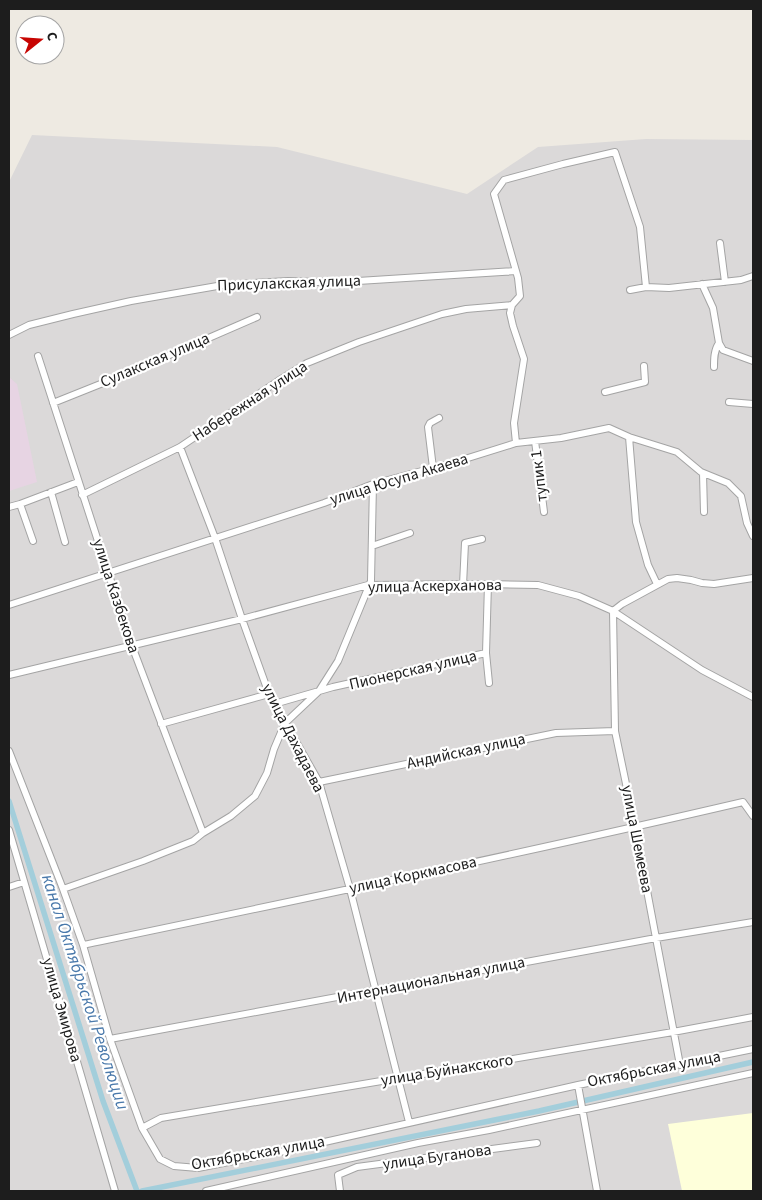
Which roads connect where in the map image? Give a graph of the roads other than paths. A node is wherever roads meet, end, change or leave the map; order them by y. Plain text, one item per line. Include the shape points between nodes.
1 (720, 243) dead end
2 (516, 271) junction
3 (753, 276) edge
4 (725, 282) junction
5 (702, 284) junction
6 (646, 287) junction
7 (630, 290) dead end
8 (512, 305) junction
9 (256, 317) dead end
10 (9, 335) edge
11 (720, 343) junction
12 (38, 356) dead end
13 (753, 361) edge
14 (644, 366) dead end
15 (714, 367) dead end
16 (605, 392) dead end
17 (729, 402) dead end
18 (53, 403) junction
19 (753, 404) edge
20 (439, 418) dead end
21 (629, 437) junction
22 (535, 441) junction
23 (516, 443) junction
24 (180, 447) junction
25 (433, 468) junction
26 (703, 473) junction
27 (78, 482) junction
28 (373, 484) junction
29 (51, 492) junction
30 (82, 495) junction
31 (20, 504) junction
32 (9, 507) edge
33 (544, 512) dead end
34 (704, 512) dead end
35 (410, 533) dead end
36 (753, 536) edge
37 (215, 538) junction
38 (482, 539) dead end
39 (33, 541) dead end
40 (65, 542) dead end
41 (372, 546) junction
42 (108, 573) junction
43 (753, 578) edge
44 (488, 584) junction
45 (658, 584) junction
46 (368, 585) junction
47 (463, 585) junction
48 (9, 605) edge
49 (613, 611) junction
50 (242, 620) junction
51 (132, 646) junction
52 (486, 653) junction
53 (9, 675) edge
54 (489, 683) dead end
55 (319, 691) junction
56 (269, 694) junction
57 (753, 697) edge
58 (274, 704) junction
59 (285, 723) junction
60 (161, 724) junction
61 (616, 731) junction
62 (9, 751) edge
63 (318, 782) junction
64 (753, 816) edge
65 (635, 827) junction
66 (9, 830) edge
67 (203, 833) junction
68 (24, 882) junction
69 (9, 887) edge
70 (63, 889) junction
71 (350, 889) junction
72 (753, 922) edge
73 (656, 938) junction
74 (83, 944) junction
75 (376, 990) junction
76 (753, 1017) edge
77 (673, 1032) junction
78 (110, 1040) junction
79 (753, 1049) edge
80 (680, 1064) junction
81 (753, 1073) edge
82 (398, 1078) junction
83 (578, 1085) junction
84 (583, 1110) junction
85 (409, 1122) junction
86 (142, 1128) junction
87 (537, 1143) dead end
88 (115, 1191) edge
89 (206, 1191) edge
90 (340, 1191) edge
91 (597, 1191) edge

1 - 4 street
2 - 6 street via 494,194 504,180 614,152 640,227
2 - 8 street via 520,296
2 - 10 street, Присулакская улица via 358,281 223,284 73,314
3 - 4 street
4 - 5 street
5 - 6 street
5 - 11 street via 713,308
6 - 7 street
8 - 23 street via 510,313 524,359 514,423
8 - 24 street, Набережная улица via 442,314 307,363
9 - 18 street, Сулакская улица
11 - 13 street via 723,350
11 - 15 street
12 - 18 street, улица Казбекова
14 - 16 street via 645,382
17 - 19 street
18 - 27 street, улица Казбекова
20 - 25 street via 430,422 428,427
21 - 22 street, улица Юсупа Акаева via 609,428
21 - 26 street, улица Юсупа Акаева via 677,452
21 - 45 street via 636,522 648,565
22 - 23 street, улица Юсупа Акаева
22 - 33 street, тупик 1
23 - 25 street, улица Юсупа Акаева
24 - 30 street, Набережная улица
24 - 37 street, улица Дахадаева
25 - 28 street, улица Юсупа Акаева
26 - 34 street
26 - 36 street, улица Юсупа Акаева via 728,483 741,496
27 - 29 street
27 - 30 street, улица Казбекова
28 - 37 street, улица Юсупа Акаева
28 - 41 street
29 - 31 street
29 - 40 street
30 - 42 street, улица Казбекова
31 - 32 street
31 - 39 street
35 - 41 street
37 - 42 street, улица Юсупа Акаева
37 - 50 street, улица Дахадаева
38 - 47 street via 465,543
41 - 46 street via 371,581
42 - 48 street, улица Юсупа Акаева
42 - 51 street, улица Казбекова
43 - 45 street via 714,584 668,578
44 - 47 street, улица Аскерханова
44 - 49 street, улица Аскерханова via 538,586 579,596
44 - 52 street, Пионерская улица
45 - 49 street
46 - 47 street, улица Аскерханова
46 - 50 street, улица Аскерханова
46 - 55 street via 338,661
49 - 57 street, улица Аскерханова via 702,670
49 - 61 street, улица Шемеева
50 - 51 street, улица Аскерханова
50 - 56 street, улица Дахадаева
51 - 53 street, улица Аскерханова
51 - 60 street, улица Казбекова
52 - 54 street
52 - 55 street, Пионерская улица
55 - 58 street, Пионерская улица
55 - 59 street
56 - 58 street, улица Дахадаева
56 - 60 street
58 - 59 street, улица Дахадаева
59 - 63 street, улица Дахадаева
59 - 67 street via 255,796
60 - 67 street, улица Казбекова
61 - 63 street, Андийская улица via 556,733
61 - 65 street, улица Шемеева
62 - 70 street, Октябрьская улица
63 - 71 street, улица Дахадаева
64 - 65 street, улица Коркмасова via 743,802
65 - 71 street, улица Коркмасова
65 - 73 street, улица Шемеева
66 - 68 street, улица Эмирова
67 - 70 street via 177,848
68 - 69 street
68 - 88 street, улица Эмирова
70 - 74 street, Октябрьская улица
71 - 74 street, улица Коркмасова
71 - 75 street, улица Дахадаева
72 - 73 street, Интернациональная улица
73 - 75 street, Интернациональная улица
73 - 77 street, улица Шемеева
74 - 78 street, Октябрьская улица
75 - 78 street, Интернациональная улица
75 - 82 street, улица Дахадаева
76 - 77 street, улица Буйнакского
77 - 80 street, улица Шемеева
77 - 82 street, улица Буйнакского
78 - 86 street, Октябрьская улица
79 - 80 street, Октябрьская улица
80 - 83 street, Октябрьская улица
81 - 84 street
82 - 85 street, улица Дахадаева
82 - 86 street, улица Буйнакского via 161,1118
83 - 84 street
83 - 85 street, Октябрьская улица
84 - 89 street
84 - 91 street
85 - 86 street, Октябрьская улица via 198,1168 174,1166 160,1158
87 - 90 street, улица Буганова via 357,1167 338,1175

